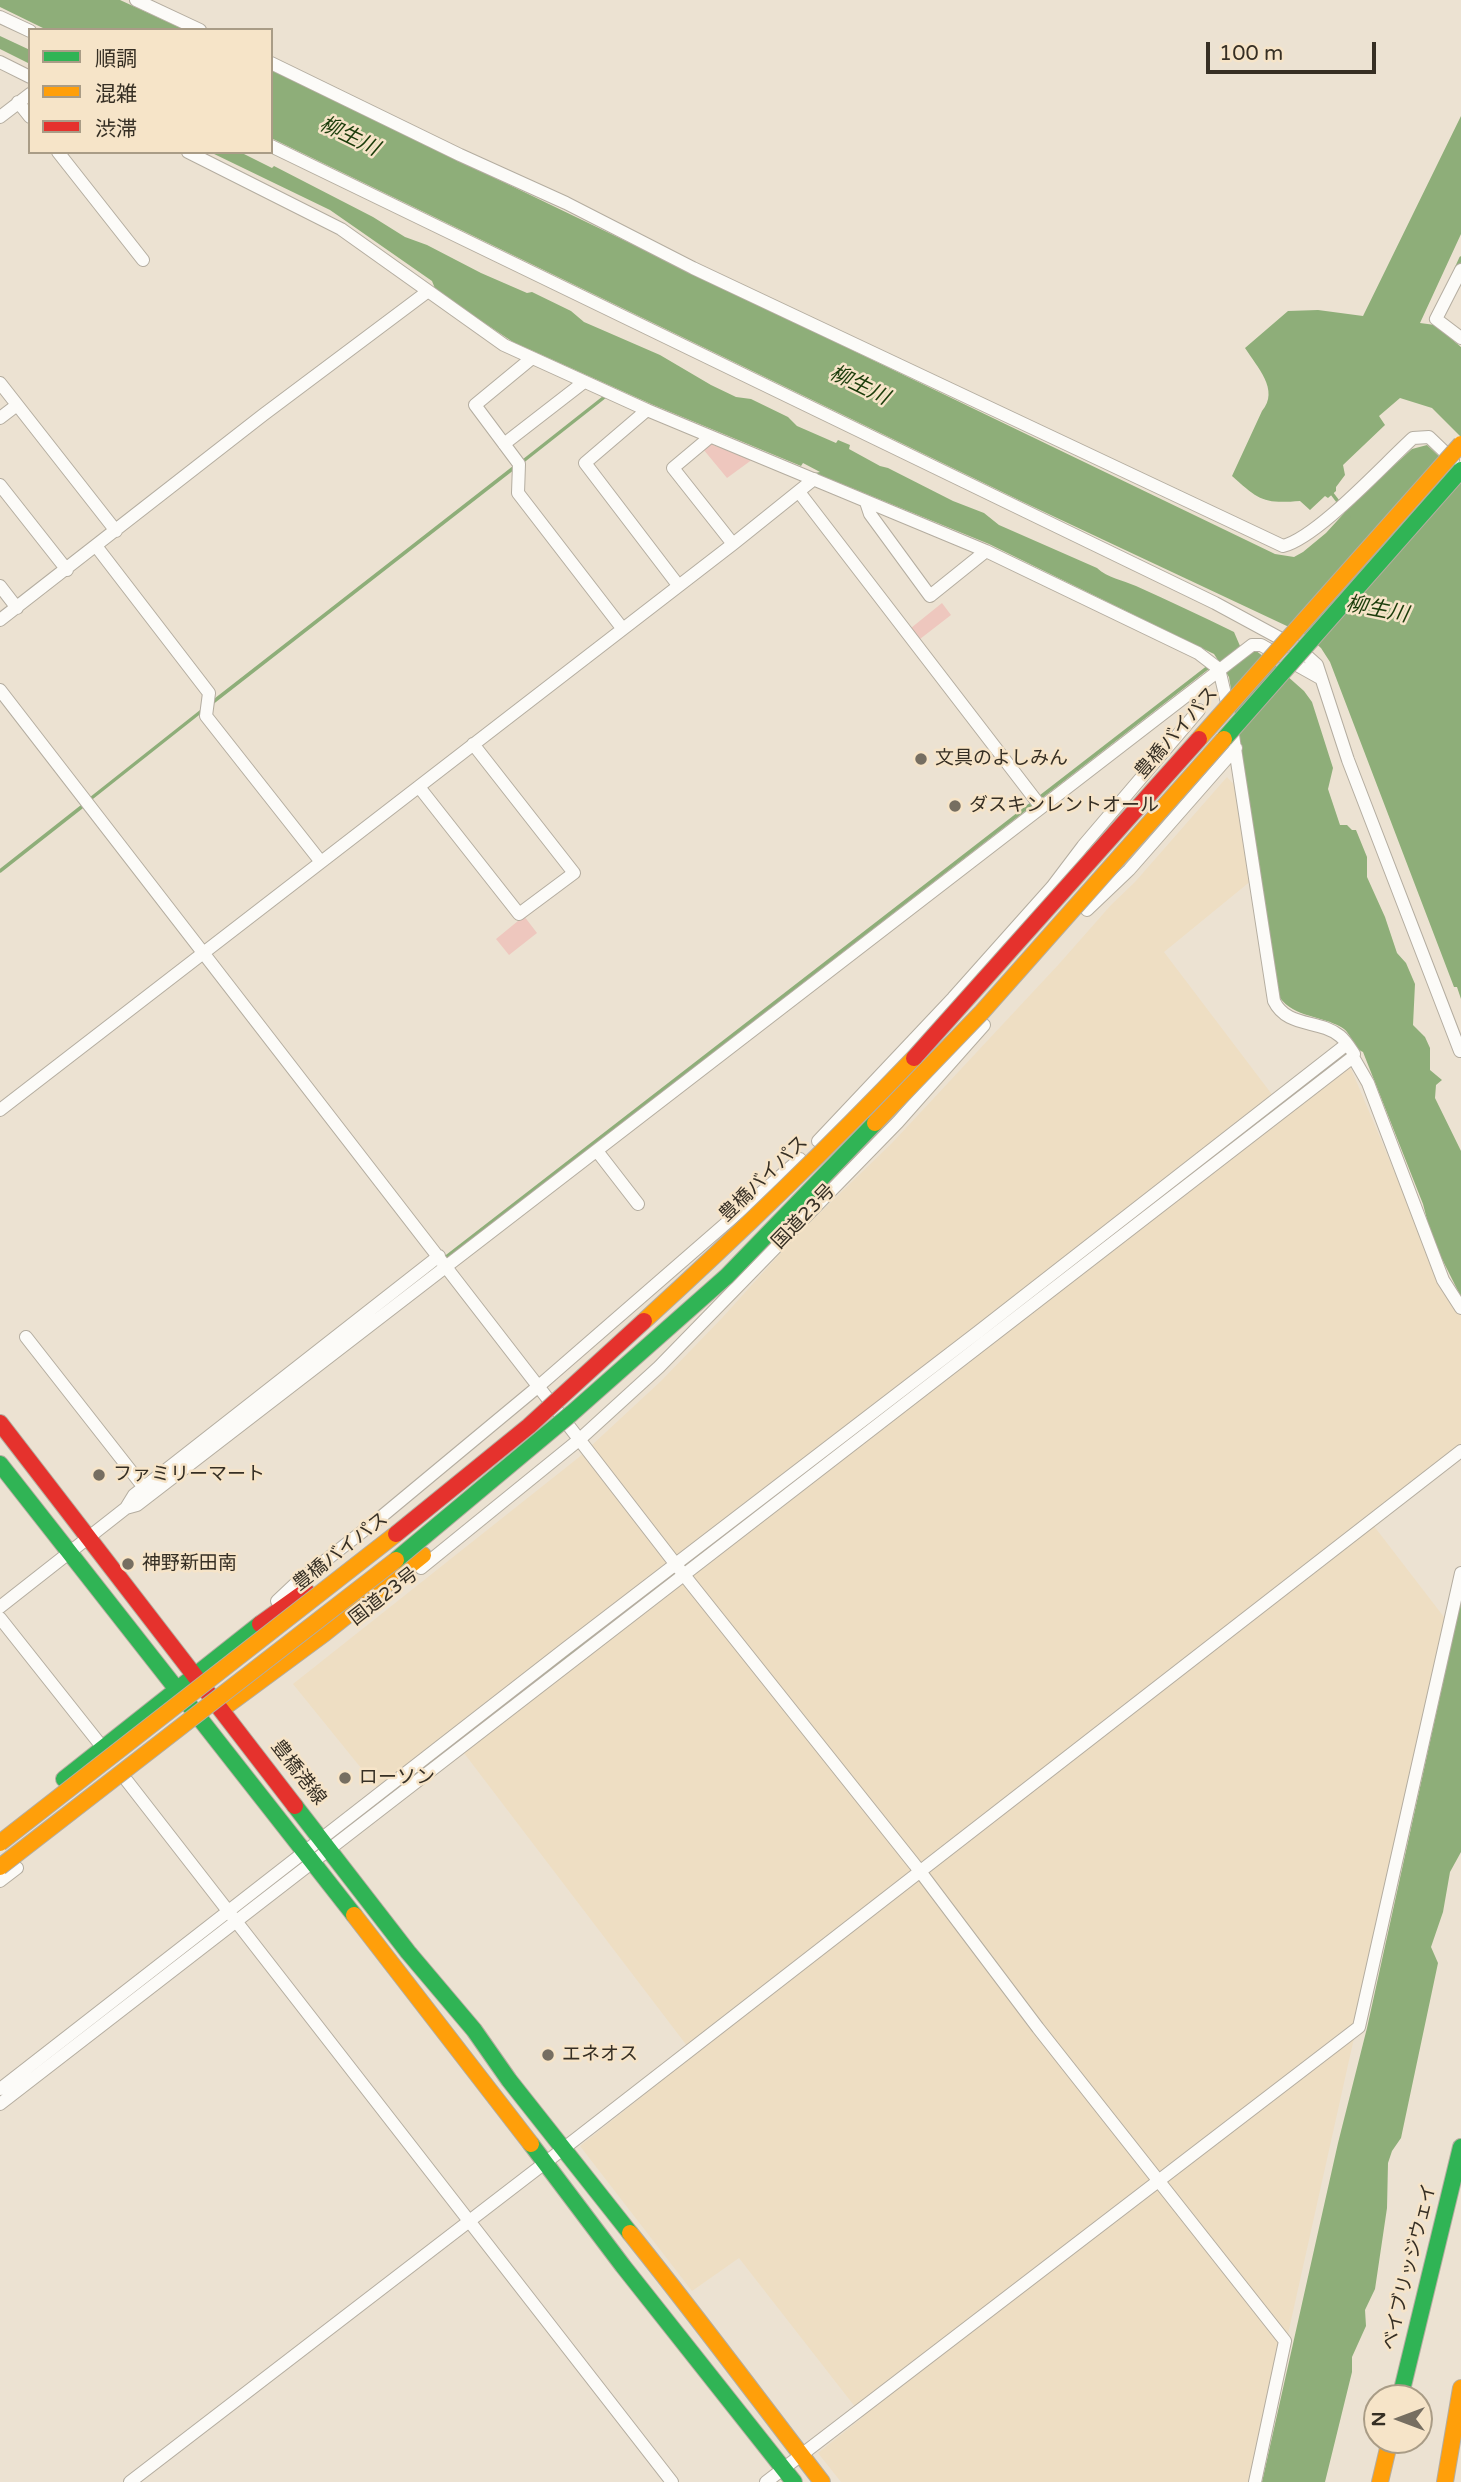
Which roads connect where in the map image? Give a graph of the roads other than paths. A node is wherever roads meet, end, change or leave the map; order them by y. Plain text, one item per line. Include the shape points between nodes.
1 (136, 0) edge
2 (0, 17) edge
3 (196, 28) edge
4 (28, 30) edge
5 (0, 62) edge
6 (273, 64) edge
7 (28, 77) edge
8 (26, 109) edge
9 (0, 117) edge
10 (273, 147) edge
11 (60, 154) edge
12 (192, 154) edge
13 (144, 260) dead end
14 (1461, 270) edge
15 (427, 292) junction
16 (1461, 338) edge
17 (532, 358) junction
18 (0, 383) edge
19 (584, 383) junction
20 (17, 405) junction
21 (647, 410) junction
22 (0, 418) edge
23 (710, 437) junction
24 (1461, 443) edge
25 (504, 444) junction
26 (1461, 469) edge
27 (814, 479) junction
28 (0, 485) edge
29 (799, 492) junction
30 (866, 502) junction
31 (116, 531) junction
32 (733, 544) junction
33 (96, 546) junction
34 (986, 551) junction
35 (66, 569) junction
36 (678, 585) junction
37 (0, 586) edge
38 (17, 608) junction
39 (0, 620) edge
40 (622, 628) junction
41 (1215, 665) junction
42 (1320, 678) junction
43 (0, 690) edge
44 (1186, 695) junction
45 (1199, 710) junction
46 (473, 744) junction
47 (1236, 748) junction
48 (419, 787) junction
49 (1041, 806) junction
50 (321, 862) junction
51 (1000, 946) junction
52 (205, 952) junction
53 (1031, 972) junction
54 (1458, 1042) edge
55 (1350, 1050) junction
56 (0, 1110) edge
57 (597, 1151) junction
58 (783, 1174) junction
59 (638, 1203) dead end
60 (816, 1205) junction
61 (439, 1256) junction
62 (447, 1267) junction
63 (727, 1276) junction
64 (414, 1284) junction
65 (680, 1287) junction
66 (1461, 1308) edge
67 (26, 1337) dead end
68 (540, 1385) junction
69 (0, 1423) edge
70 (580, 1439) junction
71 (1461, 1451) edge
72 (0, 1464) edge
73 (147, 1491) junction
74 (90, 1538) junction
75 (69, 1554) junction
76 (680, 1569) junction
77 (1461, 1573) edge
78 (0, 1607) edge
79 (0, 1618) edge
80 (260, 1623) junction
81 (325, 1633) junction
82 (195, 1674) junction
83 (178, 1687) junction
84 (221, 1709) junction
85 (204, 1721) junction
86 (103, 1748) junction
87 (127, 1781) junction
88 (28, 1808) junction
89 (0, 1829) edge
90 (52, 1840) junction
91 (0, 1843) edge
92 (326, 1844) junction
93 (309, 1857) junction
94 (0, 1867) edge
95 (919, 1870) junction
96 (0, 1881) edge
97 (232, 1917) junction
98 (3, 2095) edge
99 (1461, 2147) edge
100 (563, 2149) junction
101 (545, 2162) junction
102 (1159, 2179) junction
103 (469, 2221) junction
104 (1403, 2384) edge
105 (1461, 2388) edge
106 (1387, 2454) edge
107 (802, 2455) junction
108 (789, 2475) edge
109 (130, 2482) edge
110 (672, 2482) edge
111 (766, 2482) edge
112 (822, 2482) edge
113 (1255, 2482) edge
114 (1380, 2482) edge
115 (1445, 2482) edge

1 - 3 street
2 - 4 street
5 - 7 street
6 - 26 street via 1283,546 1296,542 1335,511 1413,438 1429,437
8 - 9 street
10 - 42 street via 1215,603 1298,648 1317,666
11 - 13 street
12 - 15 street via 341,229
14 - 16 street via 1436,319
15 - 17 street via 504,345
15 - 31 street
17 - 19 street
17 - 25 street via 475,405
18 - 20 street
19 - 21 street
19 - 25 street
20 - 22 street
20 - 31 street
21 - 23 street
21 - 36 street via 585,463
23 - 27 street
23 - 32 street via 673,467
24 - 65 main road, 豊橋バイパス, bridge via 946,1025 796,1178
25 - 40 street via 518,465 518,493
26 - 63 main road, 豊橋バイパス, bridge via 982,1012
27 - 29 street
27 - 30 street
28 - 35 street
29 - 32 street
29 - 49 street
30 - 34 street
30 - 34 street via 930,596
31 - 33 street
32 - 36 street
33 - 35 street
33 - 50 street via 209,693 206,716
34 - 41 street
35 - 38 street
36 - 40 street
37 - 38 street
38 - 39 street
40 - 46 street
41 - 42 street via 1252,645 1261,645
41 - 44 street
41 - 47 street
42 - 54 street
43 - 52 street
44 - 45 street
44 - 49 street
45 - 47 street
45 - 51 street
46 - 48 street
46 - 48 street via 574,873 519,914
47 - 53 street, 国道23号
47 - 55 street via 1273,1001 1286,1017 1334,1032
48 - 50 street
49 - 57 street
50 - 52 street
51 - 53 street
51 - 58 street
52 - 56 street
52 - 61 street
53 - 60 street, 国道23号 via 898,1122
55 - 66 street via 1368,1083 1444,1280
55 - 76 street
57 - 59 street
57 - 62 street
58 - 60 street
58 - 68 street
60 - 70 street, 国道23号 via 708,1319
61 - 62 street
61 - 64 street
62 - 64 street
62 - 68 street
63 - 81 main road, bridge via 614,1395
63 - 94 main road, 豊橋バイパス, bridge via 407,1551
64 - 73 street
65 - 80 main road, bridge via 397,1520
65 - 91 main road, 豊橋バイパス, bridge via 529,1426 434,1505
67 - 73 street
68 - 70 street
68 - 80 street via 294,1585
69 - 74 main road, 豊橋港線
70 - 76 street
70 - 81 street, 国道23号 via 356,1620
71 - 95 street
72 - 75 main road
73 - 74 street via 137,1504
74 - 75 street
74 - 82 main road, 豊橋港線
75 - 78 street
75 - 83 main road
76 - 92 street
76 - 95 street
77 - 102 street via 1359,2027
79 - 86 street
80 - 82 main road
81 - 84 main road
82 - 83 main road
82 - 84 main road, 豊橋港線
83 - 85 main road
83 - 86 main road
84 - 85 main road
84 - 92 main road, 豊橋港線
85 - 87 street
85 - 93 main road
86 - 88 main road
87 - 90 street
87 - 97 street
88 - 89 street
88 - 90 street
90 - 96 street
92 - 93 street
92 - 100 main road, 豊橋港線
93 - 97 street
93 - 101 main road
95 - 100 street
95 - 102 street
97 - 98 street
97 - 103 street
99 - 104 main road, ベイブリッジウェイ
100 - 101 street
100 - 107 main road, 豊橋港線
101 - 103 street
101 - 108 main road
102 - 107 street
102 - 113 street via 1285,2341
103 - 109 street
103 - 110 street
105 - 115 main road
106 - 114 main road
107 - 108 street
107 - 112 main road, 豊橋港線
108 - 111 street

